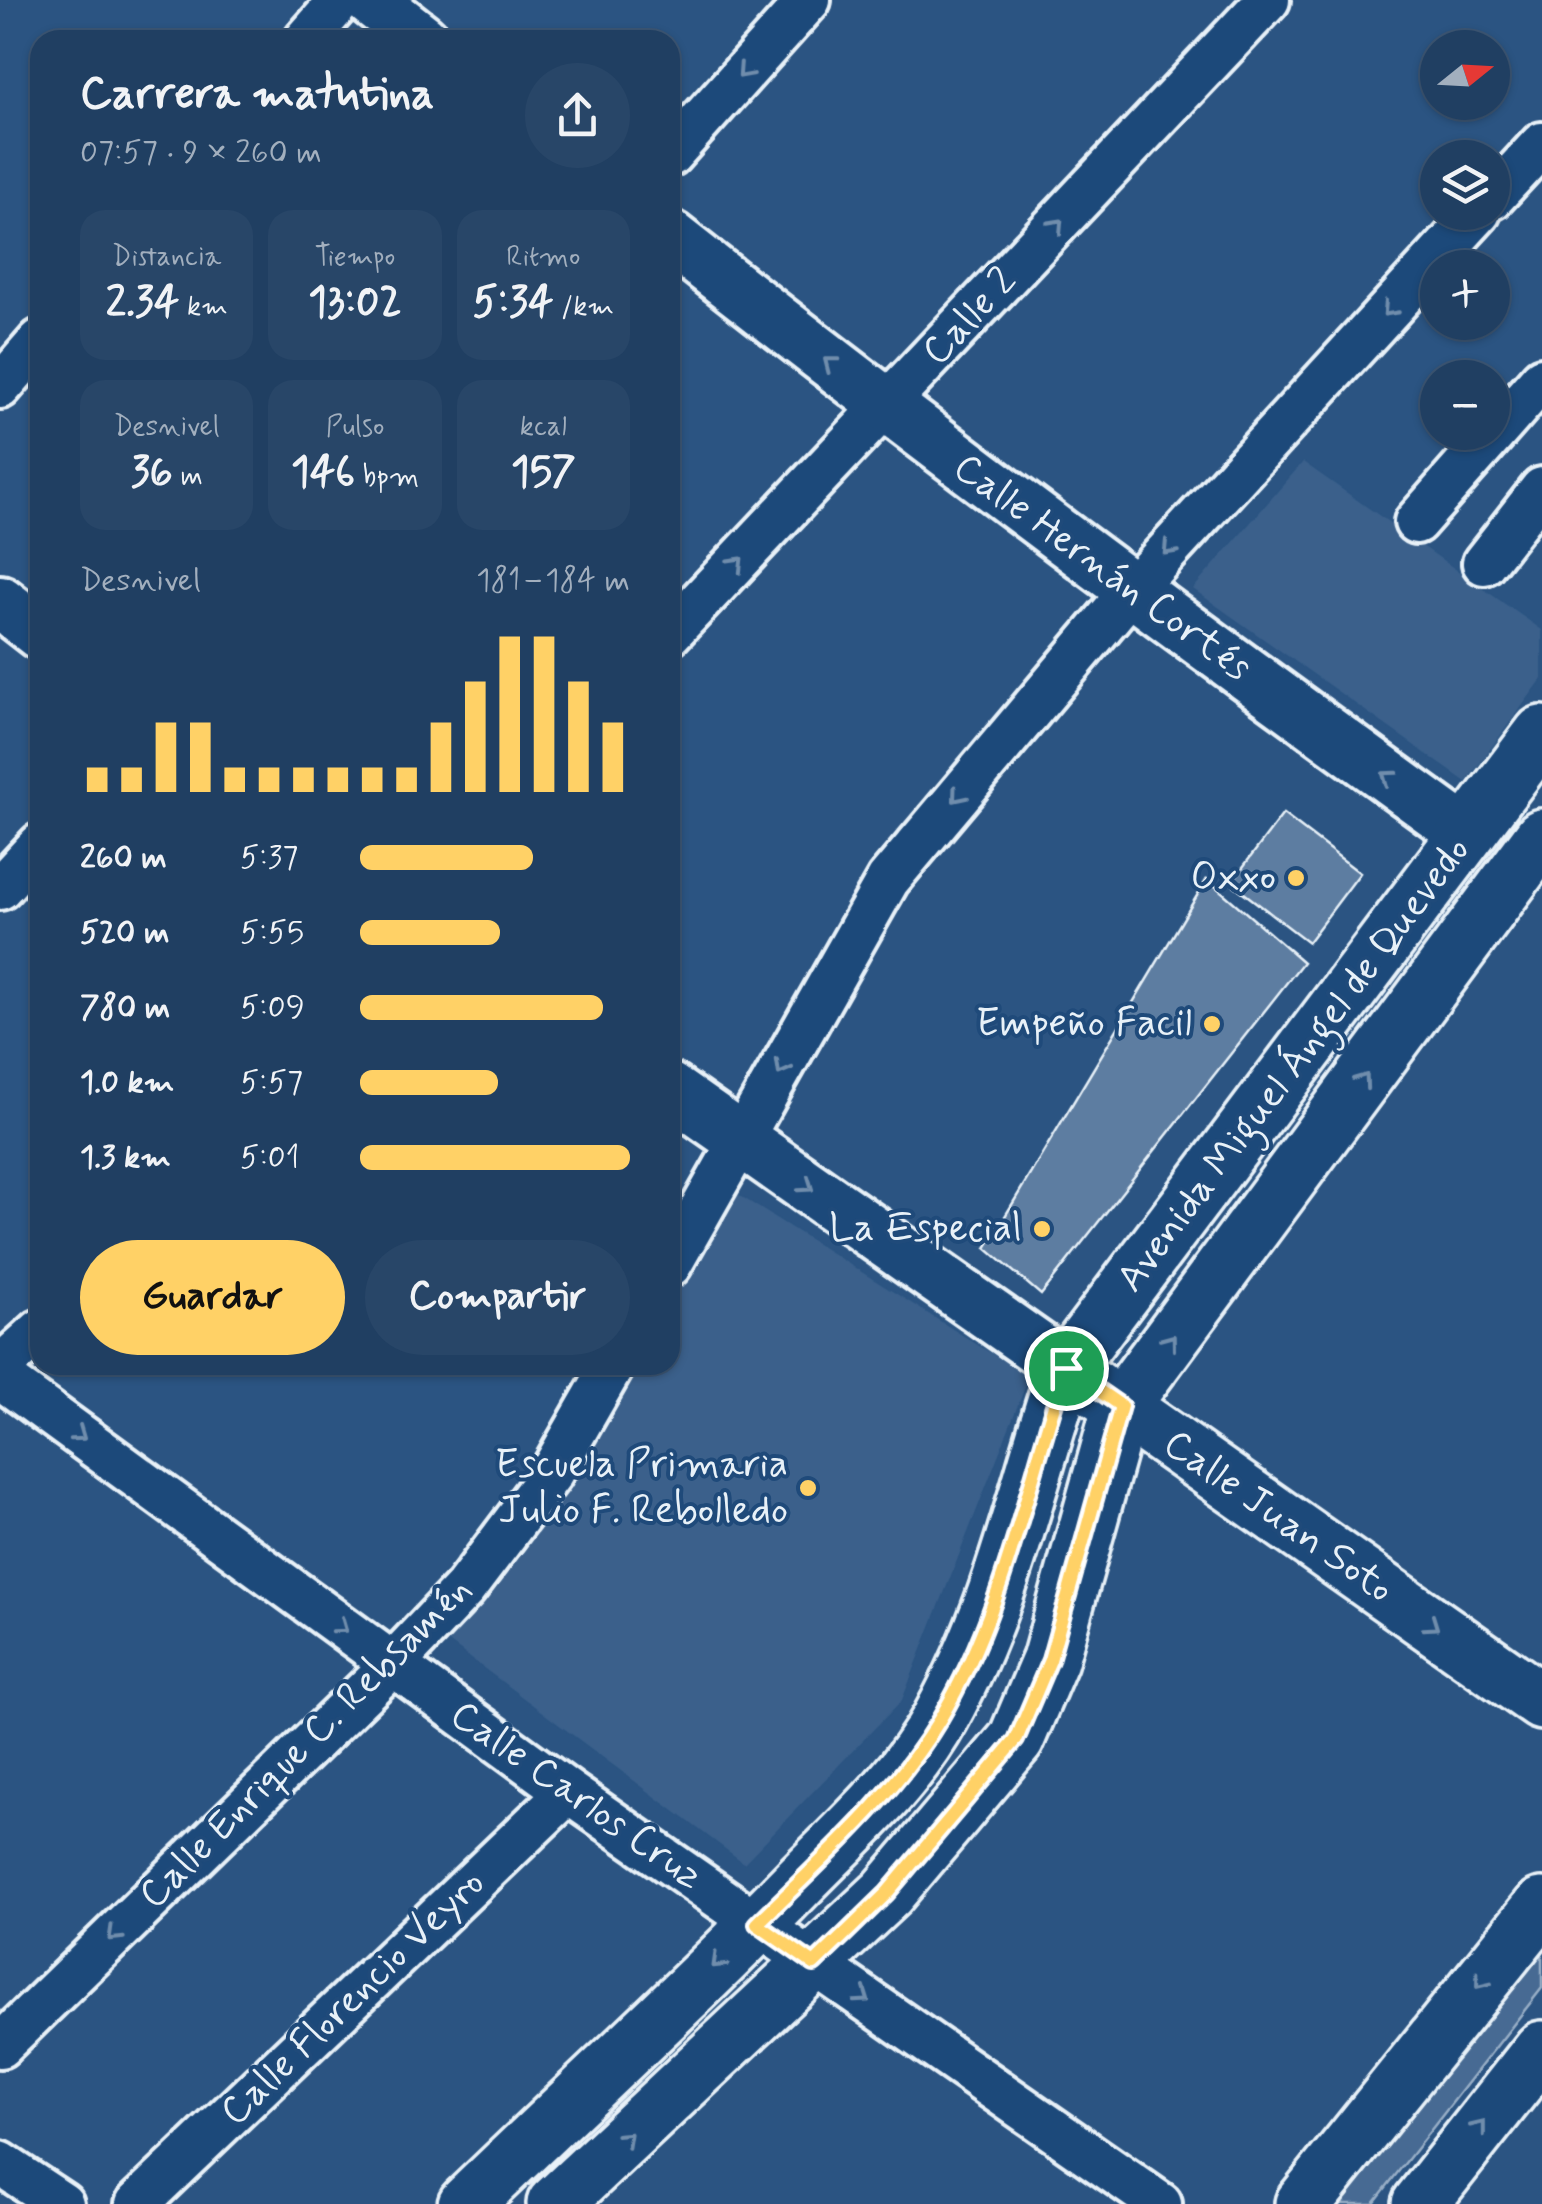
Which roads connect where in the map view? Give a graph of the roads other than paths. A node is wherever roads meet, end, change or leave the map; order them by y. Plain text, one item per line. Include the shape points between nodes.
1 (341, 0) edge
2 (371, 0) edge
3 (809, 0) edge
4 (1268, 0) edge
5 (315, 30) edge
6 (409, 30) edge
7 (680, 144) edge
8 (1542, 144) edge
9 (1510, 179) edge
10 (1462, 230) edge
11 (680, 245) edge
12 (30, 352) edge
13 (1542, 379) edge
14 (0, 387) edge
15 (885, 407) junction
16 (1542, 489) edge
17 (1416, 522) dead end
18 (1484, 562) dead end
19 (1130, 591) junction
20 (0, 602) edge
21 (680, 623) edge
22 (30, 625) edge
23 (1542, 734) edge
24 (1467, 834) junction
25 (30, 856) edge
26 (1534, 865) edge
27 (0, 888) edge
28 (680, 1097) edge
29 (742, 1140) junction
30 (680, 1248) edge
31 (30, 1340) edge
32 (0, 1366) edge
33 (1066, 1368) junction
34 (607, 1375) edge
35 (0, 1377) edge
36 (1121, 1406) junction
37 (393, 1664) junction
38 (1542, 1702) edge
39 (568, 1792) junction
40 (1542, 1906) edge
41 (757, 1924) junction
42 (814, 1964) junction
43 (0, 2046) edge
44 (1542, 2048) edge
45 (0, 2163) edge
46 (62, 2204) edge
47 (138, 2204) edge
48 (466, 2204) edge
49 (554, 2204) edge
50 (1160, 2204) edge
51 (1303, 2204) edge
52 (1420, 2204) edge

1 - 5 street
2 - 6 street
3 -> 7 street
15 -> 4 street, Calle 2
8 - 9 street
10 -> 19 street
15 -> 11 street, Calle Hernán Cortés
12 - 14 street
13 - 17 street
15 - 19 street, Calle Hernán Cortés
21 -> 15 street, Calle 2
16 - 18 street
24 -> 19 street, Calle Hernán Cortés
19 -> 29 street via 888,880
20 - 22 street
23 - 24 main road, Avenida Miguel Ángel de Quevedo
24 - 26 main road, Calle Hernán Cortés
24 - 33 main road, Avenida Miguel Ángel de Quevedo
25 - 27 street
36 -> 26 main road, Avenida Miguel Ángel de Quevedo
28 - 29 street, Calle Juan Soto
29 - 30 street
29 -> 33 street, Calle Juan Soto
31 - 32 street
33 - 36 main road, Calle Juan Soto
33 - 41 main road, Avenida Miguel Ángel de Quevedo via 1006,1574 940,1720 894,1784
34 - 37 street, Calle Enrique C. Rebsamén via 514,1528
35 -> 37 street, Calle Carlos Cruz
36 -> 38 main road, Calle Juan Soto
36 - 42 main road, Avenida Miguel Ángel de Quevedo via 1050,1660 1016,1740 934,1841
37 - 39 street, Calle Carlos Cruz
37 -> 43 street, Calle Enrique C. Rebsamén
39 - 41 street, Calle Carlos Cruz
39 - 47 street, Calle Florencio Veyro
40 -> 51 main road
41 - 42 street, Calle Carlos Cruz
41 -> 48 main road, Avenida Miguel Ángel de Quevedo
49 -> 42 main road, Avenida Miguel Ángel de Quevedo
42 -> 50 street, Calle Carlos Cruz
52 -> 44 main road
45 - 46 street

